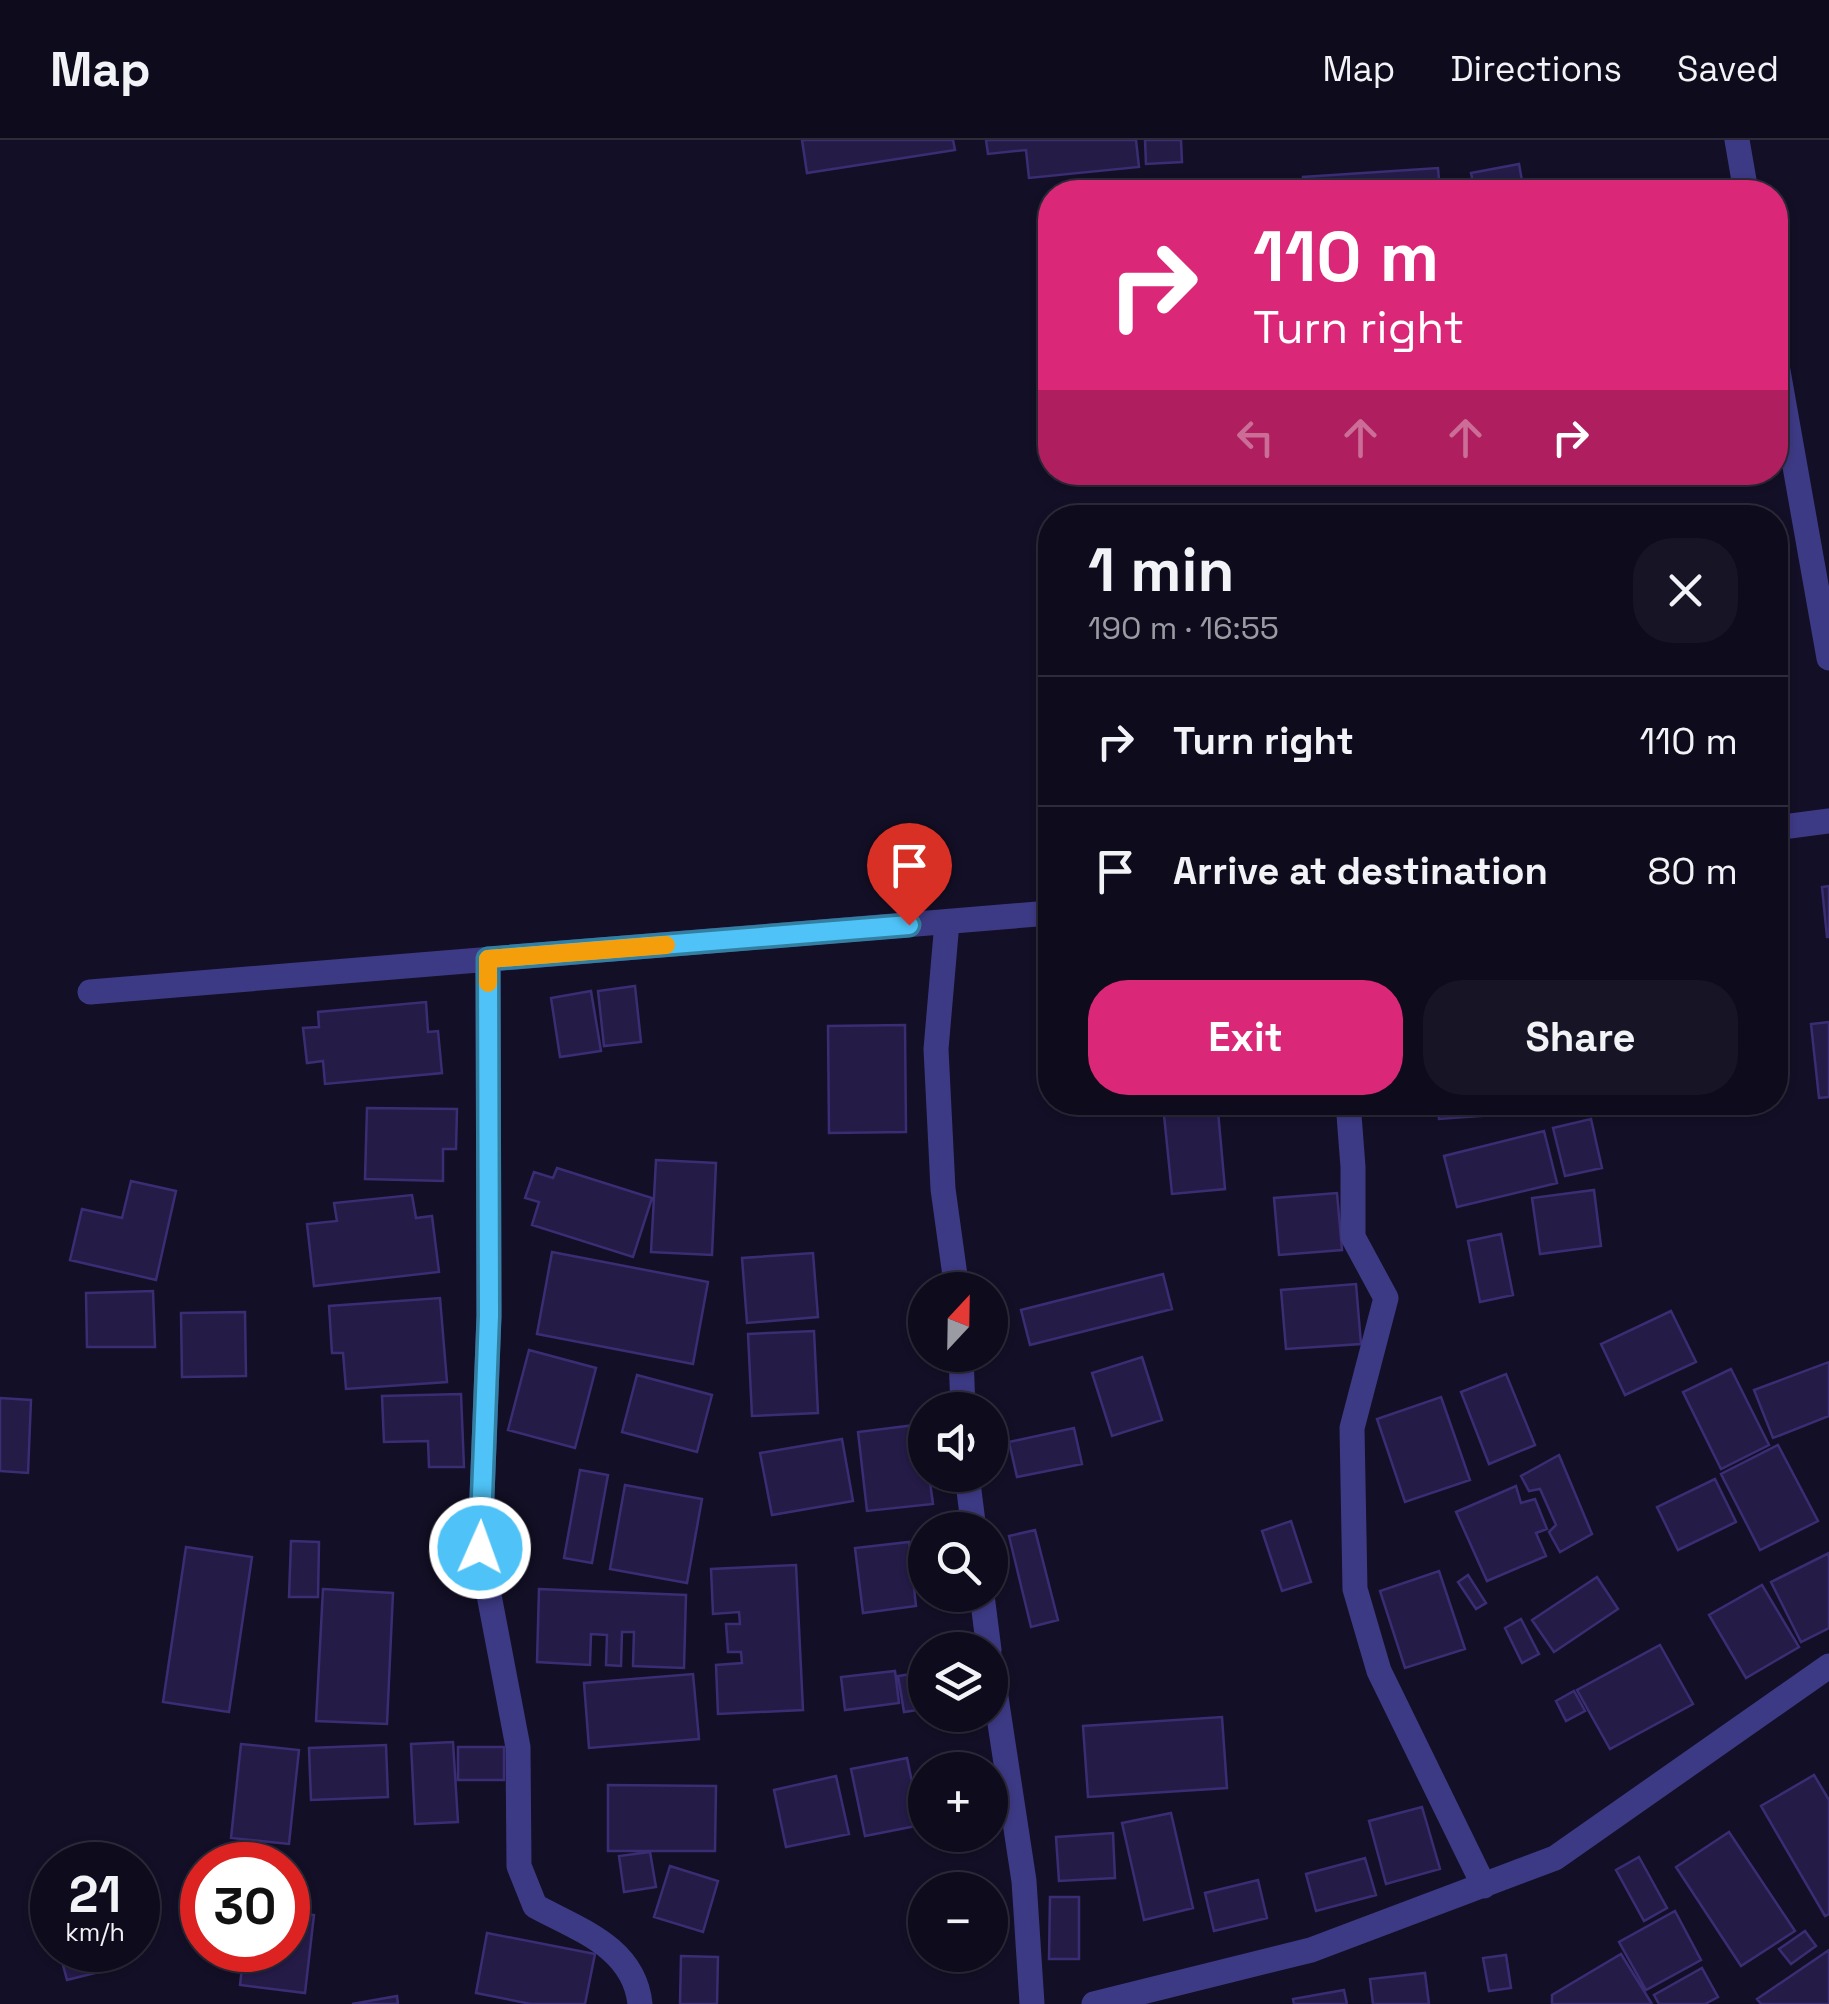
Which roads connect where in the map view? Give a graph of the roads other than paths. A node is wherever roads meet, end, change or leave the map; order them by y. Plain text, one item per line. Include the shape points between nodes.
1 (1737, 140) edge
2 (1744, 180) edge
3 (1788, 427) edge
4 (1829, 658) edge
5 (1829, 821) edge
6 (1788, 826) edge
7 (1038, 914) edge
8 (947, 922) junction
9 (488, 959) junction
10 (90, 992) dead end
11 (1349, 1115) edge
12 (955, 1272) edge
13 (1829, 1666) edge
14 (1001, 1732) edge
15 (1484, 1886) junction
16 (640, 2004) edge
17 (1032, 2004) edge
18 (1094, 2004) edge

1 - 2 street
3 - 4 street
5 - 6 street
7 - 8 street
8 - 9 street
8 - 12 street via 936,1050
9 - 10 street
9 - 16 street via 489,1316 480,1548 518,1748 519,1866 535,1906 625,1960
11 - 15 street via 1353,1237 1386,1298 1352,1428 1355,1589 1379,1671
13 - 15 street via 1555,1858
14 - 17 street via 1024,1881
15 - 18 street via 1311,1950

